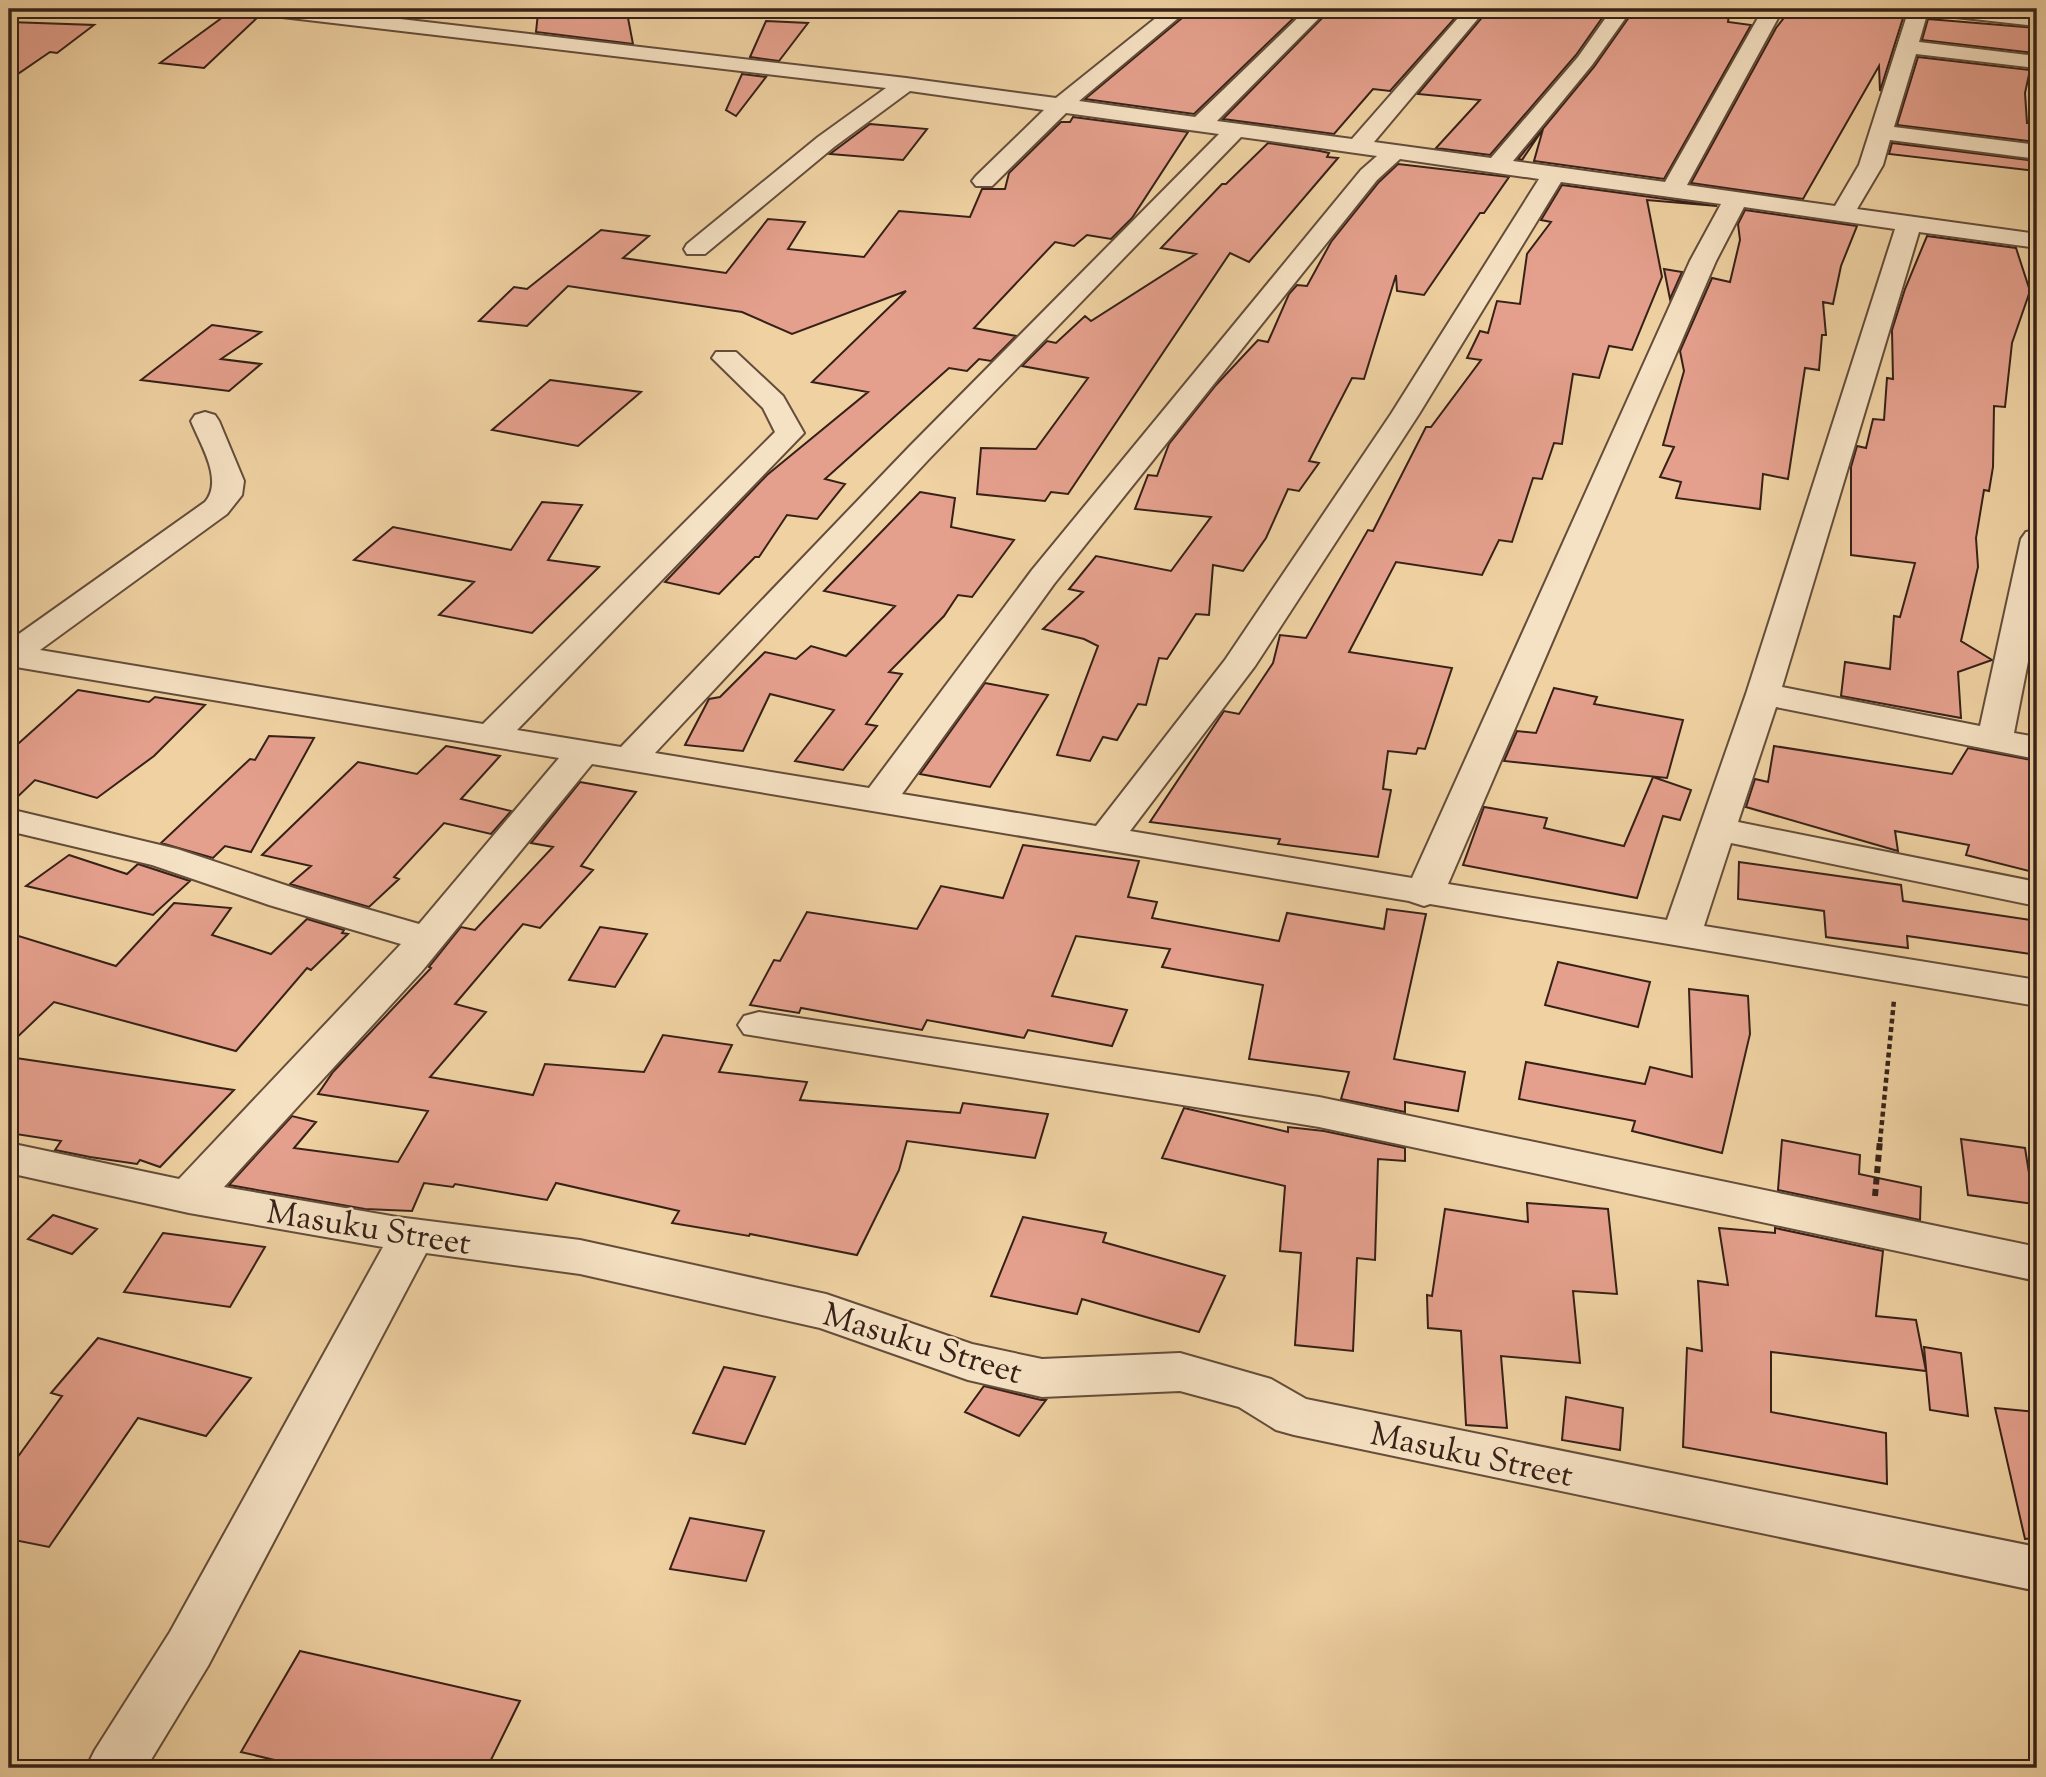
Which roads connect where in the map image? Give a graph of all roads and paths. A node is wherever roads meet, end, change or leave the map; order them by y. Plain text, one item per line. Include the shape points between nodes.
1 (265, 9) edge
2 (1179, 9) edge
3 (1318, 9) edge
4 (1476, 9) edge
5 (1622, 9) edge
6 (1773, 9) edge
7 (1919, 9) edge
8 (1937, 9) edge
9 (2037, 20) edge
10 (1908, 47) junction
11 (2037, 62) edge
12 (906, 84) junction
13 (1060, 106) junction
14 (1200, 125) junction
15 (1236, 130) junction
16 (1882, 132) junction
17 (1359, 145) junction
18 (1396, 150) junction
19 (2037, 152) edge
20 (1499, 164) junction
21 (1555, 172) junction
22 (984, 181) dead end
23 (1673, 190) junction
24 (1736, 199) junction
25 (1843, 213) junction
26 (1909, 223) junction
27 (2037, 241) edge
28 (696, 249) dead end
29 (726, 358) dead end
30 (205, 421) dead end
31 (2037, 539) edge
32 (10, 655) edge
33 (1763, 694) junction
34 (491, 736) junction
35 (1995, 739) junction
36 (2037, 748) edge
37 (582, 753) junction
38 (628, 760) junction
39 (879, 800) junction
40 (9, 820) edge
41 (1717, 829) junction
42 (1107, 837) junction
43 (1424, 894) junction
44 (2037, 894) edge
45 (1682, 934) junction
46 (427, 939) junction
47 (1897, 970) junction
48 (2037, 993) edge
49 (759, 1025) dead end
50 (9, 1158) edge
51 (189, 1197) junction
52 (1871, 1229) junction
53 (413, 1236) junction
54 (2037, 1264) edge
55 (2037, 1569) edge
56 (115, 1768) edge

1 - 12 street
2 - 13 street
3 - 14 street
4 - 17 street
5 - 20 street
6 - 23 street
7 - 10 street
8 - 9 street
10 - 11 street
10 - 16 street
12 - 13 street
12 - 28 street via 826,142
13 - 14 street
13 - 22 street
14 - 15 street
15 - 17 street
15 - 38 street via 919,453
16 - 19 street
16 - 25 street via 1871,165
17 - 18 street
18 - 20 street
18 - 39 street via 1369,175 1043,577
20 - 21 street
21 - 23 street
21 - 42 street via 1405,414 1238,666
23 - 24 street
24 - 25 street
24 - 43 street via 1703,261
25 - 26 street
26 - 27 street
26 - 33 street
29 - 34 street via 778,410 790,433
30 - 32 street via 229,481 221,502
31 - 35 street
32 - 34 street
33 - 35 street
33 - 41 street
34 - 37 street
35 - 36 street
37 - 38 street
37 - 46 street
38 - 39 street
39 - 42 street
40 - 46 street via 164,858
41 - 44 street
41 - 45 street
42 - 43 street
43 - 45 street
45 - 47 street
46 - 51 street
47 - 48 street
47 - 52 path
49 - 52 street via 1319,1112
50 - 51 street, Masuku Street
51 - 53 street, Masuku Street
52 - 54 street
53 - 55 street, Masuku Street via 580,1257 813,1309 968,1362 1042,1378 1181,1373 1254,1392 1294,1416
53 - 56 street via 189,1648

